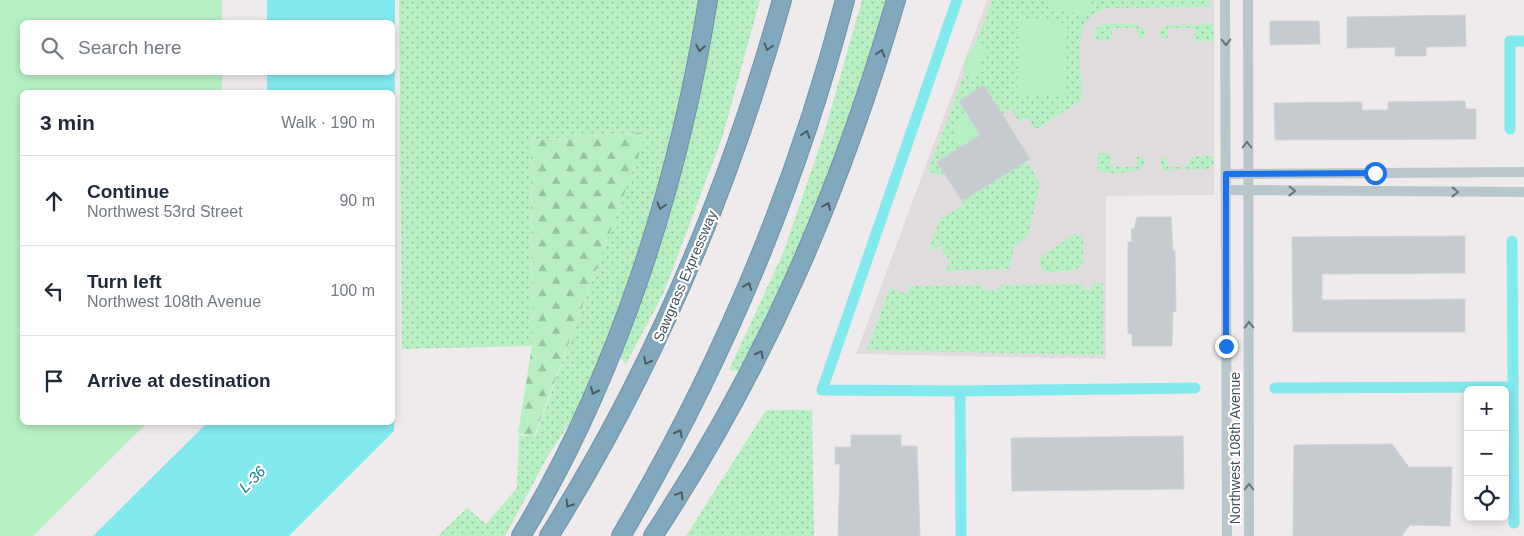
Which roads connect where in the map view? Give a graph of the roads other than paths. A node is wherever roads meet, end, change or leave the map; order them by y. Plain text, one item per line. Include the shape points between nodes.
1 (708, 0) edge
2 (782, 0) edge
3 (844, 0) edge
4 (896, 0) edge
5 (1226, 0) edge
6 (1248, 0) edge
7 (1524, 172) edge
8 (1226, 174) junction
9 (1246, 175) junction
10 (1226, 190) junction
11 (1247, 190) junction
12 (1524, 192) edge
13 (521, 536) edge
14 (549, 536) edge
15 (621, 536) edge
16 (653, 536) edge
17 (1227, 536) edge
18 (1249, 536) edge

1 -> 13 highway via 679,141 639,277 582,418
2 -> 14 highway, Sawgrass Expressway via 728,173 682,285 631,394
15 -> 3 highway via 698,396 748,286 796,164
16 -> 4 highway via 727,414 791,288 846,157
5 -> 8 street, Northwest 108th Avenue
9 -> 6 street, Northwest 108th Avenue
7 - 9 street
8 - 9 street
8 - 10 street, Northwest 108th Avenue
9 - 11 street, Northwest 108th Avenue
10 - 11 street
10 - 17 street, Northwest 108th Avenue
11 -> 12 street
18 -> 11 street, Northwest 108th Avenue

